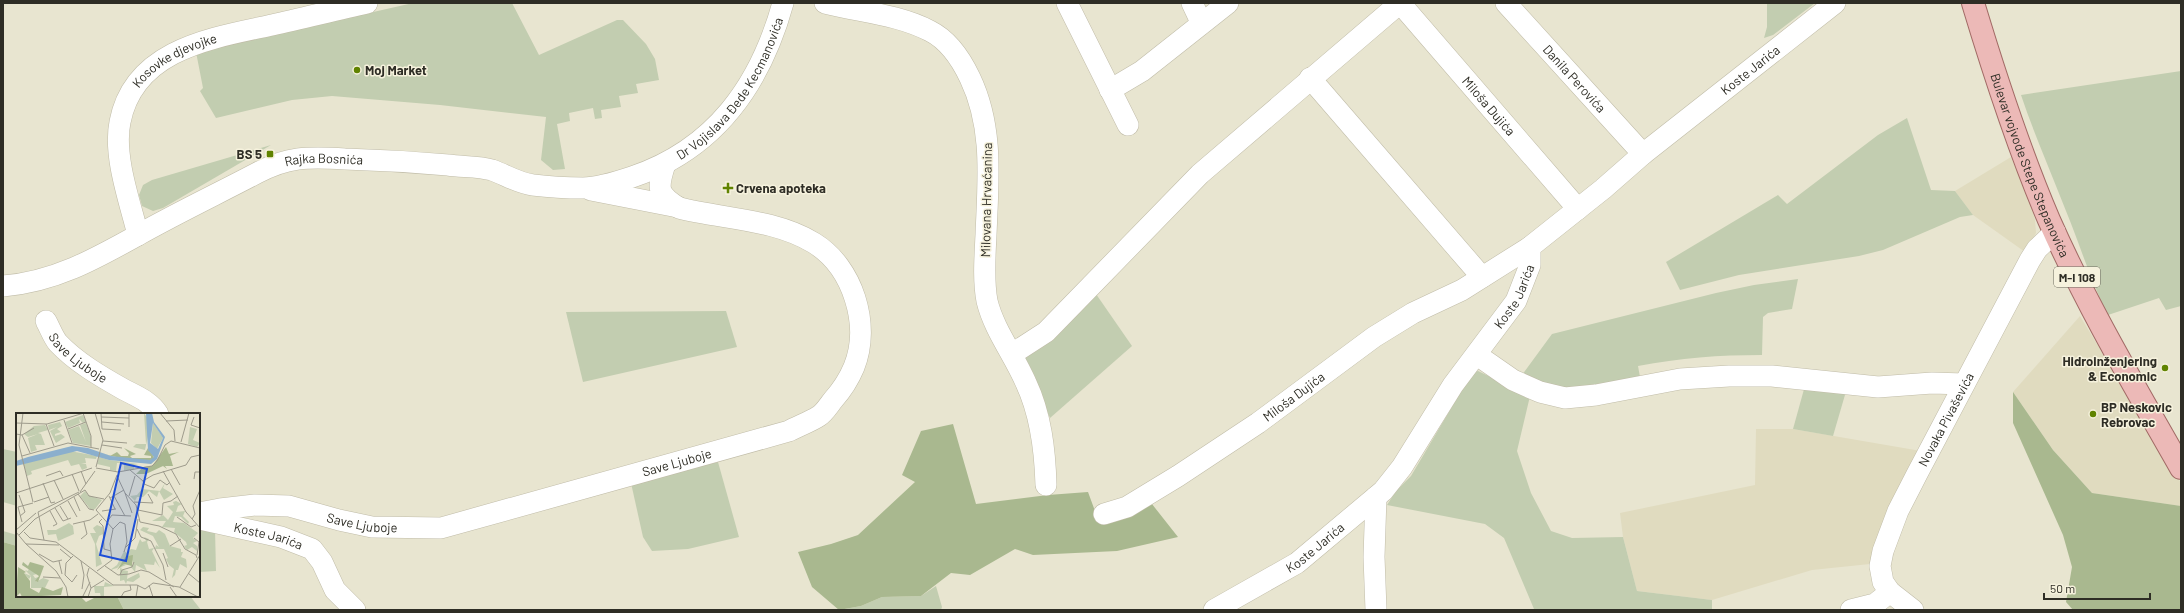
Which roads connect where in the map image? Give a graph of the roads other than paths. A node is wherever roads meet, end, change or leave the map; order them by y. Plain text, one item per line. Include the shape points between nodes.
1 (367, 3) edge
2 (783, 3) edge
3 (825, 3) edge
4 (1067, 3) edge
5 (1192, 3) edge
6 (1228, 3) edge
7 (1400, 3) edge
8 (1506, 3) edge
9 (1973, 3) edge
10 (1832, 4) edge
11 (1201, 22) junction
12 (1310, 78) junction
13 (1110, 90) junction
14 (1128, 125) dead end
15 (1643, 154) junction
16 (665, 164) junction
17 (584, 188) junction
18 (679, 208) junction
19 (1578, 209) junction
20 (2055, 232) junction
21 (138, 235) junction
22 (1530, 247) junction
23 (1482, 277) junction
24 (3, 286) edge
25 (46, 321) dead end
26 (1012, 354) junction
27 (1477, 355) junction
28 (1964, 384) junction
29 (157, 413) edge
30 (2181, 468) edge
31 (1046, 485) dead end
32 (1376, 497) junction
33 (200, 514) edge
34 (1104, 514) dead end
35 (200, 515) edge
36 (1890, 592) junction
37 (355, 610) edge
38 (1214, 610) edge
39 (1376, 610) edge
40 (1851, 610) edge
41 (1913, 610) edge

1 - 21 street, Kosovke djevojke via 203,41 164,57 141,79 124,106 119,123 123,172
2 - 16 street, Dr Vojislava Đede Kecmanovića via 770,43 744,93 712,130 695,145
3 - 26 street, Milovana Hrvaćanina via 903,20 930,31 948,45 966,68 978,97 987,131 989,166 984,261 988,301 1001,337
4 - 13 street
5 - 11 street
6 - 11 street
7 - 12 street, Miloša Dujića
7 - 19 street, Miloša Dujića
8 - 15 street, Danila Perovića
9 - 20 main road, Bulevar vojvode Stepe Stepanovića / M-I 108 via 2006,106
10 - 15 street, Koste Jarića
11 - 13 street via 1142,71
12 - 23 street
12 - 26 street, Miloša Dujića via 1237,145 1196,178 1046,332
13 - 14 street
15 - 19 street, Koste Jarića
16 - 17 street, Rajka Bosnića via 621,180
16 - 18 street, Save Ljuboje via 660,189 664,198
17 - 18 street, Save Ljuboje
17 - 21 street, Rajka Bosnića via 532,185 512,180 492,170 375,160 299,159 280,163 257,173
18 - 33 street, Save Ljuboje via 788,231 815,243 841,271 849,284 860,317 860,343 854,367 841,391 819,416 789,431 441,528 372,527 289,506 255,505
19 - 22 street, Koste Jarića
20 - 28 street, Novaka Pivaševića via 2037,249 2030,260
20 - 30 main road, Bulevar vojvode Stepe Stepanovića / M-I 108 via 2095,315
21 - 24 street, Rajka Bosnića via 61,274 29,284
22 - 23 street, Miloša Dujića
22 - 27 street, Koste Jarića via 1530,265 1516,301
23 - 34 street, Miloša Dujića via 1438,303 1413,313 1374,337 1258,423 1159,488 1127,507
25 - 29 street, Save Ljuboje via 57,342 74,357 143,400
26 - 31 street, Milovana Hrvaćanina via 1036,409 1042,439
27 - 28 street via 1513,380 1540,392 1565,398 1596,395 1680,379 1729,376 1772,376 1878,387 1932,383
27 - 32 street, Koste Jarića via 1453,385 1402,467
28 - 36 street, Novaka Pivaševića via 1898,511 1880,559 1880,574
32 - 38 street, Koste Jarića via 1297,563
32 - 39 street
35 - 37 street, Koste Jarića via 204,520 281,537 312,549 322,562 335,590
36 - 40 street via 1875,604
36 - 41 street, Novaka Pivaševića

